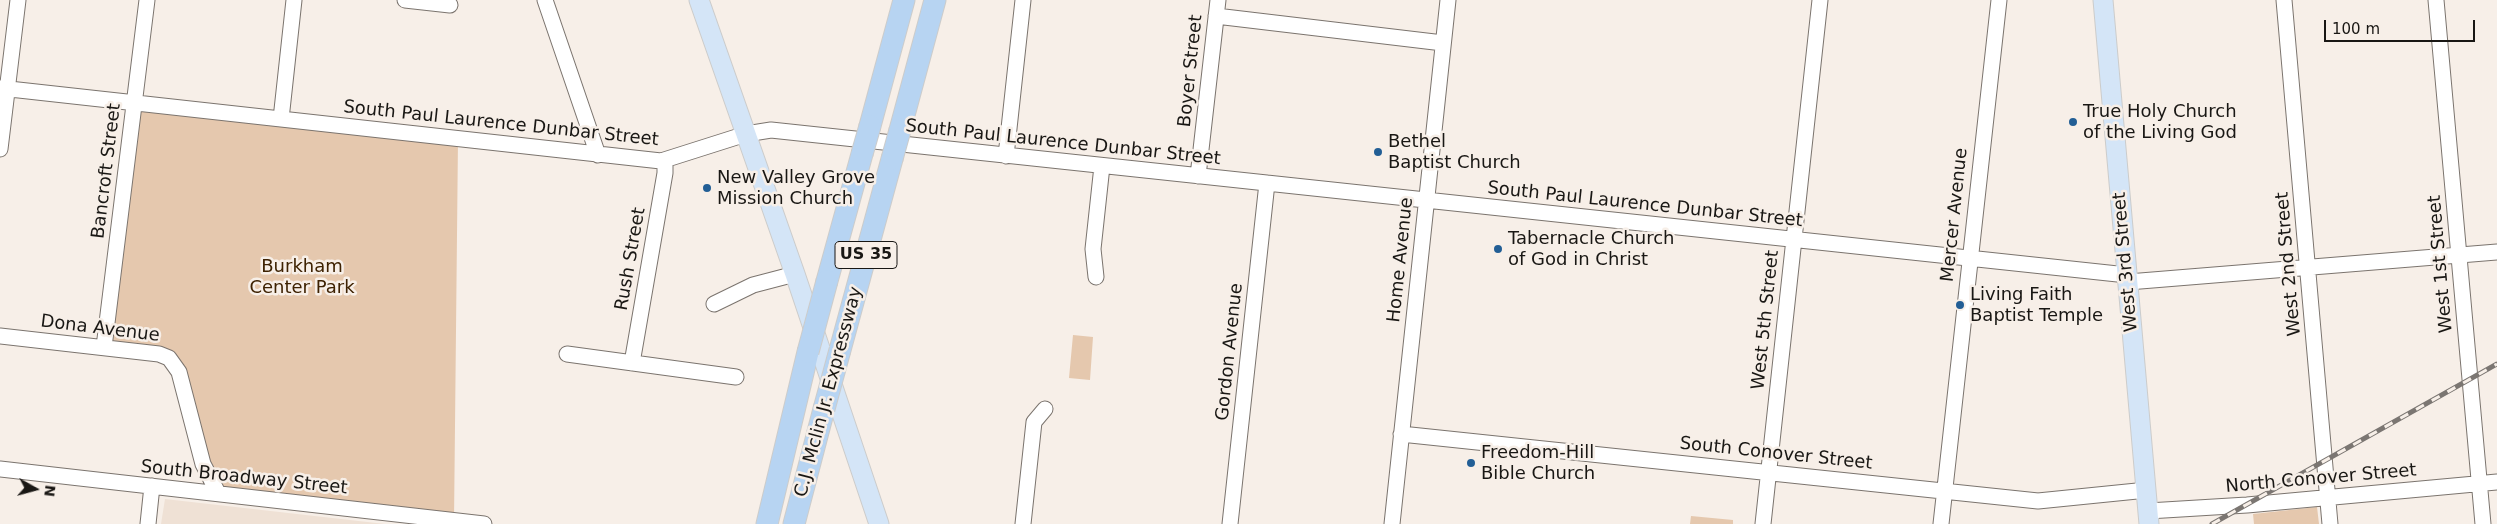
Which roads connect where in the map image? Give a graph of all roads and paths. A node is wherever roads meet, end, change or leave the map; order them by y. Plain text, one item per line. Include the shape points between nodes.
1 (18, 0) edge
2 (146, 0) edge
3 (294, 0) edge
4 (405, 0) edge
5 (545, 0) edge
6 (699, 0) edge
7 (904, 0) edge
8 (936, 0) edge
9 (1023, 0) edge
10 (1218, 0) edge
11 (1448, 0) edge
12 (1820, 0) edge
13 (1998, 0) edge
14 (2104, 0) edge
15 (2284, 0) edge
16 (2436, 0) edge
17 (450, 5) dead end
18 (1216, 16) junction
19 (1443, 43) junction
20 (4, 88) edge
21 (134, 103) junction
22 (281, 119) junction
23 (746, 134) junction
24 (0, 149) edge
25 (598, 155) junction
26 (1006, 156) junction
27 (665, 161) junction
28 (1102, 166) junction
29 (1198, 176) junction
30 (1267, 183) junction
31 (1426, 199) junction
32 (1793, 240) junction
33 (2497, 252) edge
34 (2459, 255) junction
35 (1970, 258) junction
36 (2308, 267) junction
37 (795, 274) junction
38 (1096, 277) dead end
39 (2128, 278) junction
40 (714, 304) dead end
41 (0, 336) edge
42 (104, 347) junction
43 (567, 354) dead end
44 (632, 363) junction
45 (736, 377) dead end
46 (1044, 409) dead end
47 (1401, 434) junction
48 (0, 469) edge
49 (1768, 472) junction
50 (2497, 482) edge
51 (2479, 484) junction
52 (152, 486) junction
53 (2147, 490) junction
54 (1944, 491) junction
55 (218, 494) junction
56 (773, 496) junction
57 (2328, 498) junction
58 (2149, 518) edge
59 (877, 520) edge
60 (148, 524) edge
61 (484, 524) edge
62 (762, 524) edge
63 (767, 524) edge
64 (794, 524) edge
65 (1023, 524) edge
66 (1230, 524) edge
67 (1392, 524) edge
68 (1763, 524) edge
69 (1941, 524) edge
70 (2330, 524) edge
71 (2483, 524) edge

1 - 20 street
2 - 21 street, Bancroft Street
3 - 22 street
4 - 17 street
5 - 25 street
6 - 23 main road
7 - 56 highway, C.J. Mclin Jr. Expressway / US 35, bridge via 808,352
8 - 64 highway, C.J. Mclin Jr. Expressway / US 35, bridge
9 - 26 street
10 - 18 street, Boyer Street
11 - 19 street, Home Avenue
12 - 32 street, West 5th Street
13 - 35 street, Mercer Avenue
14 - 39 main road, West 3rd Street
15 - 36 street, West 2nd Street
16 - 34 street, West 1st Street
18 - 19 street
18 - 29 street, Boyer Street
19 - 31 street, Home Avenue
20 - 21 street, South Paul Laurence Dunbar Street
20 - 24 street
21 - 22 street, South Paul Laurence Dunbar Street
21 - 42 street, Bancroft Street
22 - 25 street, South Paul Laurence Dunbar Street
23 - 26 street, South Paul Laurence Dunbar Street via 771,130
23 - 27 street, South Paul Laurence Dunbar Street
23 - 37 main road
25 - 27 street, South Paul Laurence Dunbar Street
26 - 28 street, South Paul Laurence Dunbar Street
27 - 44 street, Rush Street
28 - 29 street, South Paul Laurence Dunbar Street
28 - 38 street via 1093,249
29 - 30 street, South Paul Laurence Dunbar Street
30 - 31 street, South Paul Laurence Dunbar Street
30 - 66 street, Gordon Avenue
31 - 32 street, South Paul Laurence Dunbar Street
31 - 47 street, Home Avenue
32 - 35 street, South Paul Laurence Dunbar Street
32 - 49 street, West 5th Street
33 - 34 street, South Paul Laurence Dunbar Street
34 - 36 street, South Paul Laurence Dunbar Street
34 - 51 street, West 1st Street
35 - 39 street, South Paul Laurence Dunbar Street
35 - 54 street, Mercer Avenue
36 - 39 street, South Paul Laurence Dunbar Street
36 - 57 street, West 2nd Street
37 - 40 street via 753,285
37 - 59 main road
39 - 53 main road, West 3rd Street
41 - 42 street, Dona Avenue
42 - 55 street, Dona Avenue via 160,354 176,365 203,464
43 - 44 street
44 - 45 street
46 - 65 street via 1034,422
47 - 49 street, South Conover Street
47 - 67 street, Home Avenue
48 - 52 street, South Broadway Street
49 - 54 street, South Conover Street
49 - 68 street, West 5th Street
50 - 51 street, North Conover Street
51 - 57 street, North Conover Street
51 - 71 street, West 1st Street
52 - 55 street, South Broadway Street
52 - 60 street
53 - 54 street, South Conover Street via 2038,501
53 - 58 main road, West 3rd Street
54 - 69 street, Mercer Avenue
55 - 61 street, South Broadway Street
56 - 62 highway
56 - 63 highway, US 35
57 - 58 street, North Conover Street
57 - 70 street, West 2nd Street

